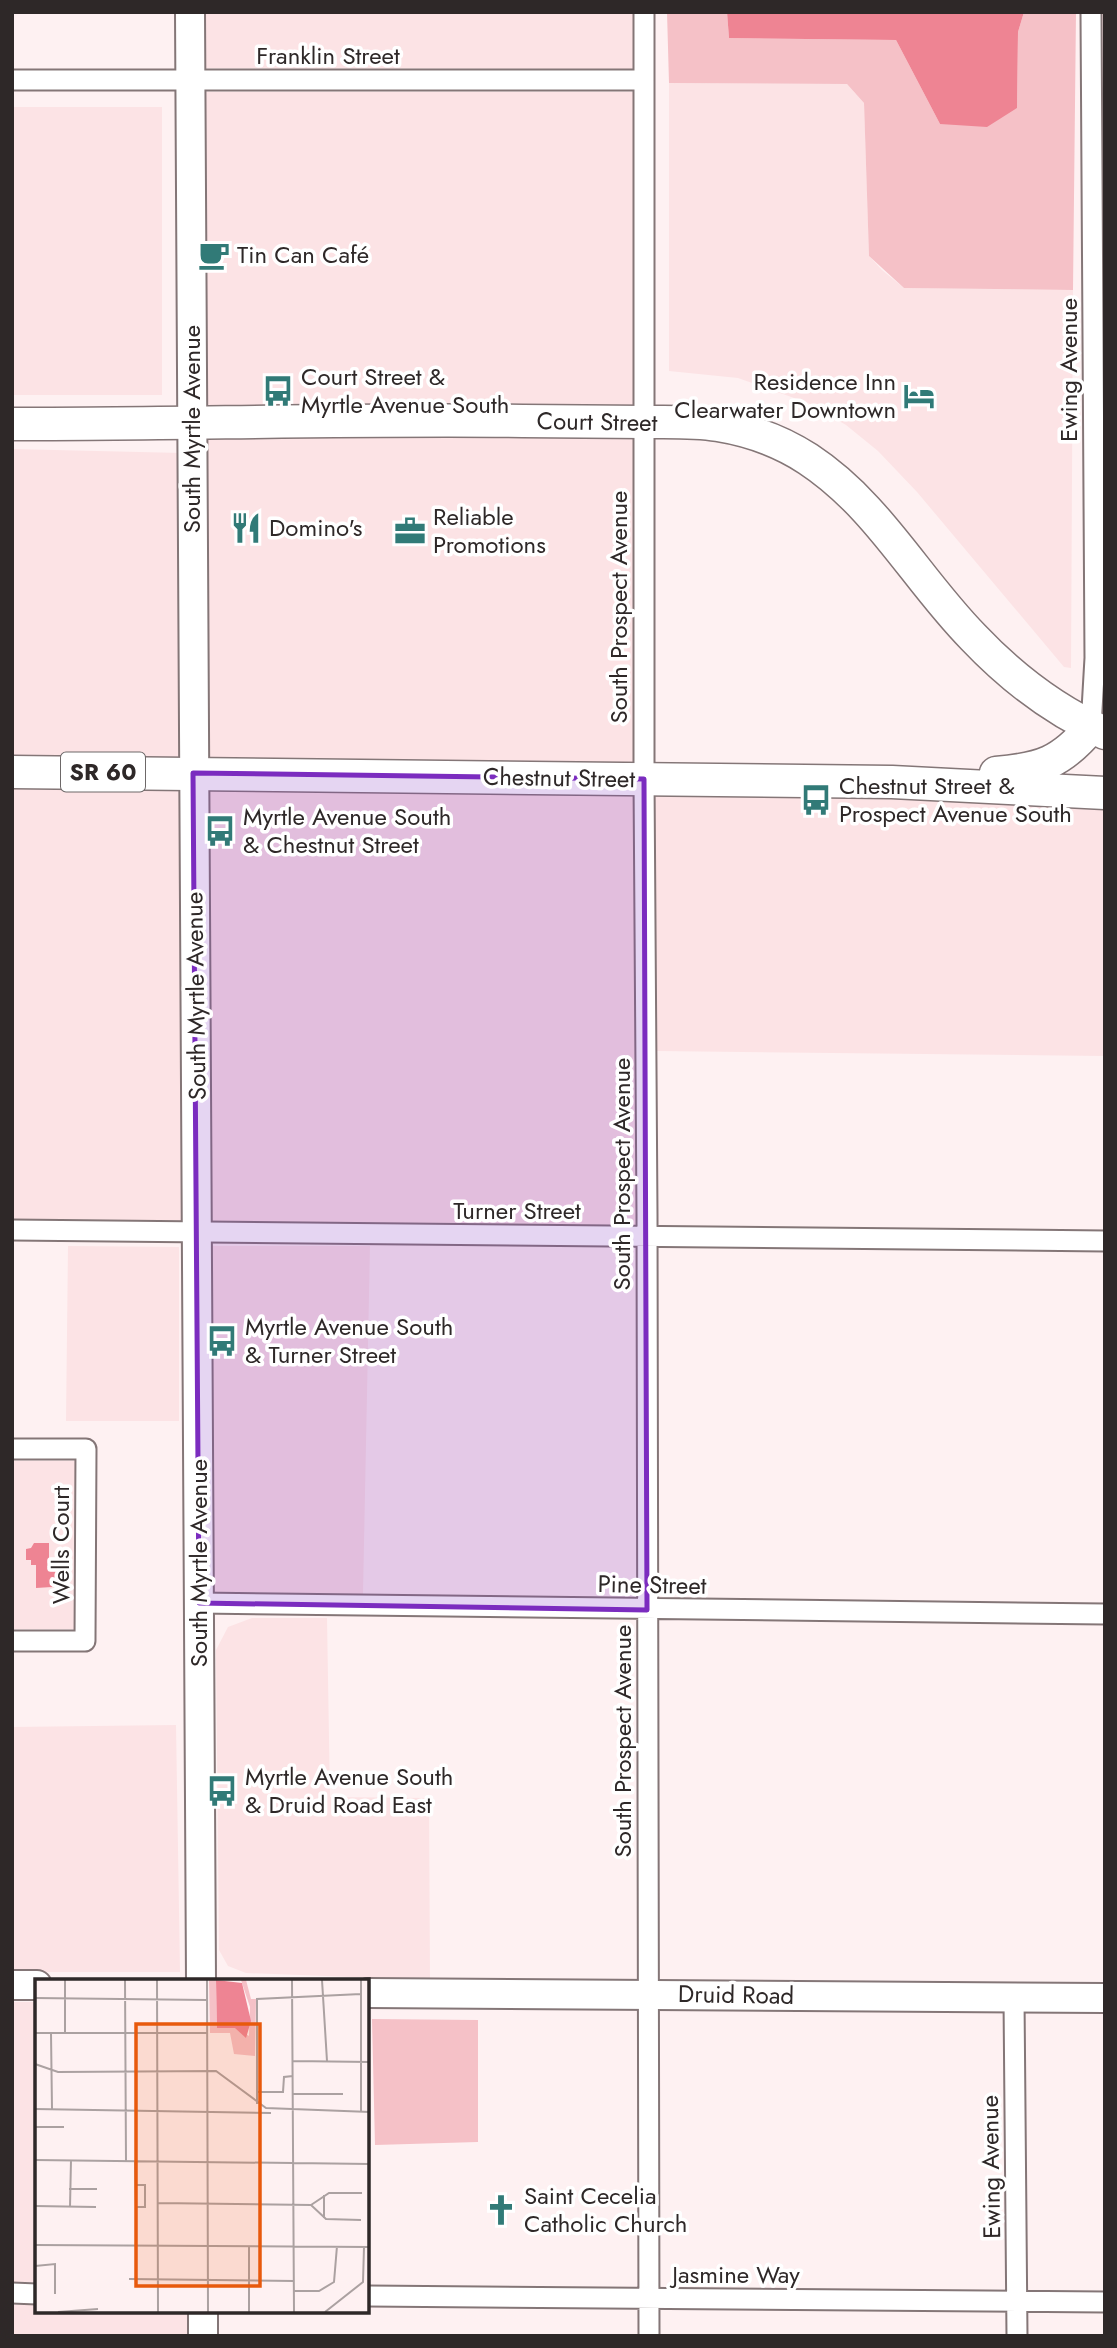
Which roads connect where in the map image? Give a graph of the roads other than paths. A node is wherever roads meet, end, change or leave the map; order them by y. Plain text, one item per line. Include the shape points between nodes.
1 (190, 12) edge
2 (644, 12) edge
3 (1091, 12) edge
4 (12, 80) edge
5 (190, 80) junction
6 (644, 80) junction
7 (643, 422) junction
8 (192, 423) junction
9 (12, 424) edge
10 (1099, 613) edge
11 (971, 636) junction
12 (1098, 730) edge
13 (1056, 760) junction
14 (12, 772) edge
15 (193, 773) junction
16 (643, 779) junction
17 (892, 782) junction
18 (1105, 793) edge
19 (12, 1230) edge
20 (197, 1234) junction
21 (646, 1236) junction
22 (1105, 1241) edge
23 (12, 1449) edge
24 (199, 1603) junction
25 (647, 1610) junction
26 (1105, 1614) edge
27 (12, 1641) edge
28 (201, 1979) edge
29 (12, 1985) edge
30 (35, 1985) edge
31 (369, 1993) edge
32 (649, 1994) junction
33 (1014, 1998) junction
34 (1105, 1998) edge
35 (12, 2293) edge
36 (35, 2294) edge
37 (369, 2296) edge
38 (649, 2299) junction
39 (1017, 2301) junction
40 (1105, 2302) edge
41 (203, 2313) edge
42 (203, 2336) edge
43 (649, 2336) edge
44 (1017, 2336) edge

1 - 5 main road, South Myrtle Avenue
2 - 6 street, South Prospect Avenue
3 - 10 street, Ewing Avenue
4 - 5 street, Franklin Street
5 - 6 street, Franklin Street
5 - 8 main road, South Myrtle Avenue
6 - 7 street, South Prospect Avenue
7 - 8 main road, Court Street
7 - 11 main road, Court Street via 737,429 806,457 855,496
7 - 16 street, South Prospect Avenue
8 - 9 main road, Court Street
8 - 15 main road, South Myrtle Avenue
10 - 12 street, Ewing Avenue via 1094,696
11 - 12 main road, Court Street via 1037,693
11 - 13 main road via 986,669 1050,729 1057,746
12 - 13 main road
13 - 17 main road via 1032,770
14 - 15 main road, Chestnut Street / SR 60
15 - 16 main road, Chestnut Street
15 - 20 main road, South Myrtle Avenue
16 - 17 main road, Chestnut Street
16 - 21 street, South Prospect Avenue
17 - 18 main road, Chestnut Street
19 - 20 street, Turner Street
20 - 21 street, Turner Street
20 - 24 main road, South Myrtle Avenue
21 - 22 street, Turner Street
21 - 25 street, South Prospect Avenue
23 - 27 street, Wells Court via 86,1449 86,1463 85,1641
24 - 25 street, Pine Street
24 - 28 main road, South Myrtle Avenue
25 - 26 street, Pine Street
25 - 32 street, South Prospect Avenue
29 - 30 main road
31 - 32 main road, Druid Road
32 - 33 main road, Druid Road
32 - 38 street, South Prospect Avenue
33 - 34 main road, Druid Road
33 - 39 street, Ewing Avenue
35 - 36 street
37 - 38 street, Jasmine Way
38 - 39 street, Jasmine Way
38 - 43 street, South Prospect Avenue
39 - 40 street, Jasmine Way
39 - 44 street, Ewing Avenue
41 - 42 main road

